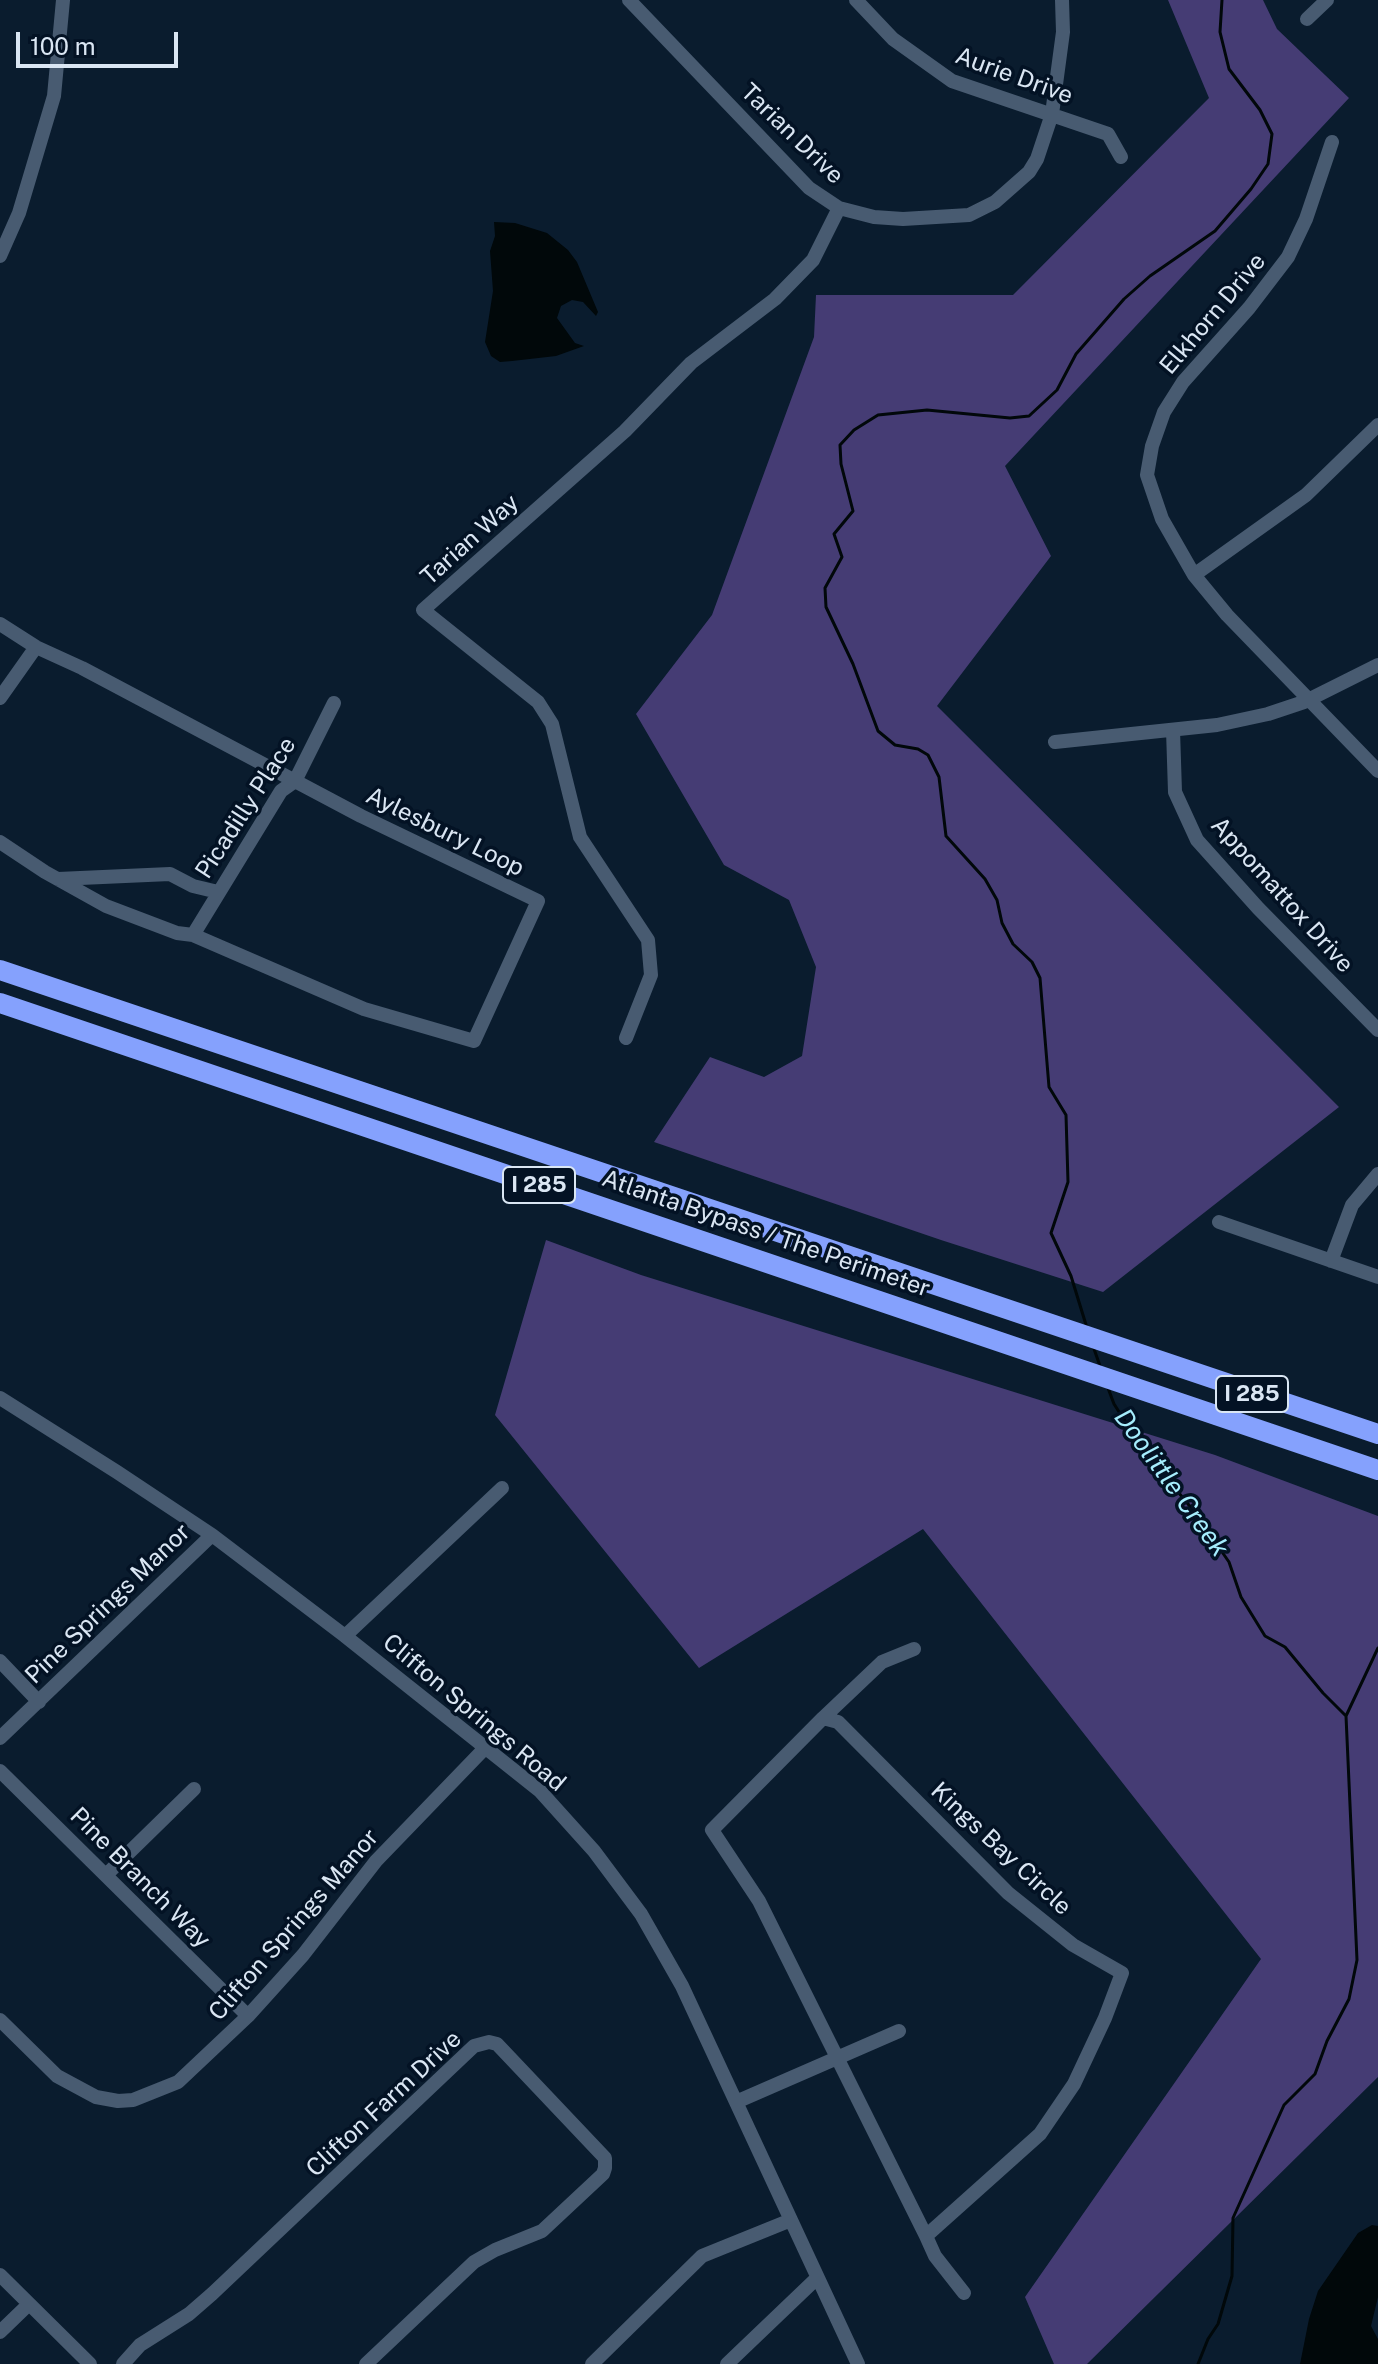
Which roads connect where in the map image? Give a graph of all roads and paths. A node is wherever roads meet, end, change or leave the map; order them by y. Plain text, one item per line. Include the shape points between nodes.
1 (63, 0) edge
2 (629, 0) edge
3 (856, 0) edge
4 (1062, 0) edge
5 (1327, 0) edge
6 (1307, 19) dead end
7 (1052, 114) junction
8 (1332, 142) dead end
9 (1121, 157) dead end
10 (839, 208) junction
11 (0, 256) edge
12 (1378, 425) edge
13 (1194, 575) junction
14 (0, 624) edge
15 (36, 647) junction
16 (1378, 665) edge
17 (0, 698) edge
18 (1308, 699) junction
19 (334, 703) dead end
20 (1173, 730) junction
21 (1055, 742) dead end
22 (1378, 771) edge
23 (295, 781) junction
24 (0, 842) edge
25 (56, 879) junction
26 (218, 892) junction
27 (193, 935) junction
28 (0, 970) edge
29 (0, 1003) edge
30 (1378, 1030) edge
31 (626, 1038) dead end
32 (1378, 1174) edge
33 (1219, 1222) dead end
34 (1331, 1261) junction
35 (1378, 1277) edge
36 (0, 1398) edge
37 (1378, 1434) edge
38 (1378, 1470) edge
39 (502, 1488) dead end
40 (212, 1535) junction
41 (345, 1636) junction
42 (914, 1649) dead end
43 (0, 1661) edge
44 (39, 1702) junction
45 (823, 1718) junction
46 (0, 1738) edge
47 (486, 1747) junction
48 (0, 1771) edge
49 (194, 1789) dead end
50 (106, 1875) junction
51 (248, 2016) junction
52 (0, 2020) edge
53 (899, 2031) dead end
54 (838, 2057) junction
55 (736, 2102) junction
56 (791, 2220) junction
57 (926, 2236) junction
58 (0, 2275) edge
59 (817, 2278) junction
60 (964, 2293) dead end
61 (29, 2304) junction
62 (0, 2332) edge
63 (90, 2364) edge
64 (123, 2364) edge
65 (366, 2364) edge
66 (592, 2364) edge
67 (727, 2364) edge
68 (858, 2364) edge

1 - 11 street via 54,96 19,213
2 - 10 street, Tarian Drive via 809,188
3 - 7 street, Aurie Drive via 893,39 952,81
4 - 7 street, Tarian Drive
5 - 6 street
7 - 9 street, Aurie Drive via 1108,134
7 - 10 street, Tarian Drive via 1029,172 995,202 969,215 888,218
8 - 13 street, Elkhorn Drive via 1288,257 1183,382 1164,412 1152,446 1147,475 1162,519
10 - 31 street, Tarian Way via 813,260 775,299 691,363 625,431 423,610 538,702 552,724 580,837 648,940 651,975
12 - 13 street via 1306,495
13 - 18 street, Elkhorn Drive
14 - 15 street, Aylesbury Loop
15 - 17 street
15 - 23 street, Aylesbury Loop
16 - 18 street
18 - 20 street via 1230,723
18 - 22 street, Elkhorn Drive
19 - 23 street, Picadilly Place
20 - 21 street
20 - 30 street, Appomattox Drive via 1175,792 1197,840
23 - 26 street, Picadilly Place via 281,791
23 - 27 street, Aylesbury Loop via 538,901 474,1041 364,1009
24 - 25 street, Aylesbury Loop
25 - 26 street via 170,874
25 - 27 street, Aylesbury Loop via 106,906
26 - 27 street, Picadilly Place
28 - 37 highway, Atlanta Bypass / The Perimeter / I 285
29 - 38 highway, Atlanta Bypass / The Perimeter / I 285
32 - 34 street via 1352,1205
33 - 34 street
34 - 35 street
36 - 40 street, Clifton Springs Road
39 - 41 street
40 - 41 street, Clifton Springs Road
40 - 44 street, Pine Springs Manor
41 - 47 street, Clifton Springs Road
42 - 45 street via 882,1662
43 - 44 street
44 - 46 street, Pine Springs Manor
45 - 54 street via 712,1830 759,1901
45 - 57 street, Kings Bay Circle via 838,1722 1008,1893 1073,1945 1122,1973 1074,2084 1040,2134
47 - 51 street, Clifton Springs Manor via 376,1861
47 - 55 street, Clifton Springs Road via 540,1791 641,1914 682,1986
48 - 50 street, Pine Branch Way
49 - 50 street
50 - 51 street, Pine Branch Way
51 - 52 street, Clifton Springs Manor via 178,2082 118,2101 96,2097 57,2076
53 - 54 street
54 - 55 street
54 - 57 street
55 - 56 street, Clifton Springs Road
56 - 59 street, Clifton Springs Road
56 - 66 street via 702,2256
57 - 60 street
58 - 61 street
59 - 67 street
59 - 68 street, Clifton Springs Road
61 - 62 street
61 - 63 street
64 - 65 street, Clifton Farm Drive via 140,2345 212,2294 474,2046 497,2044 605,2158 603,2174 542,2231 474,2262

